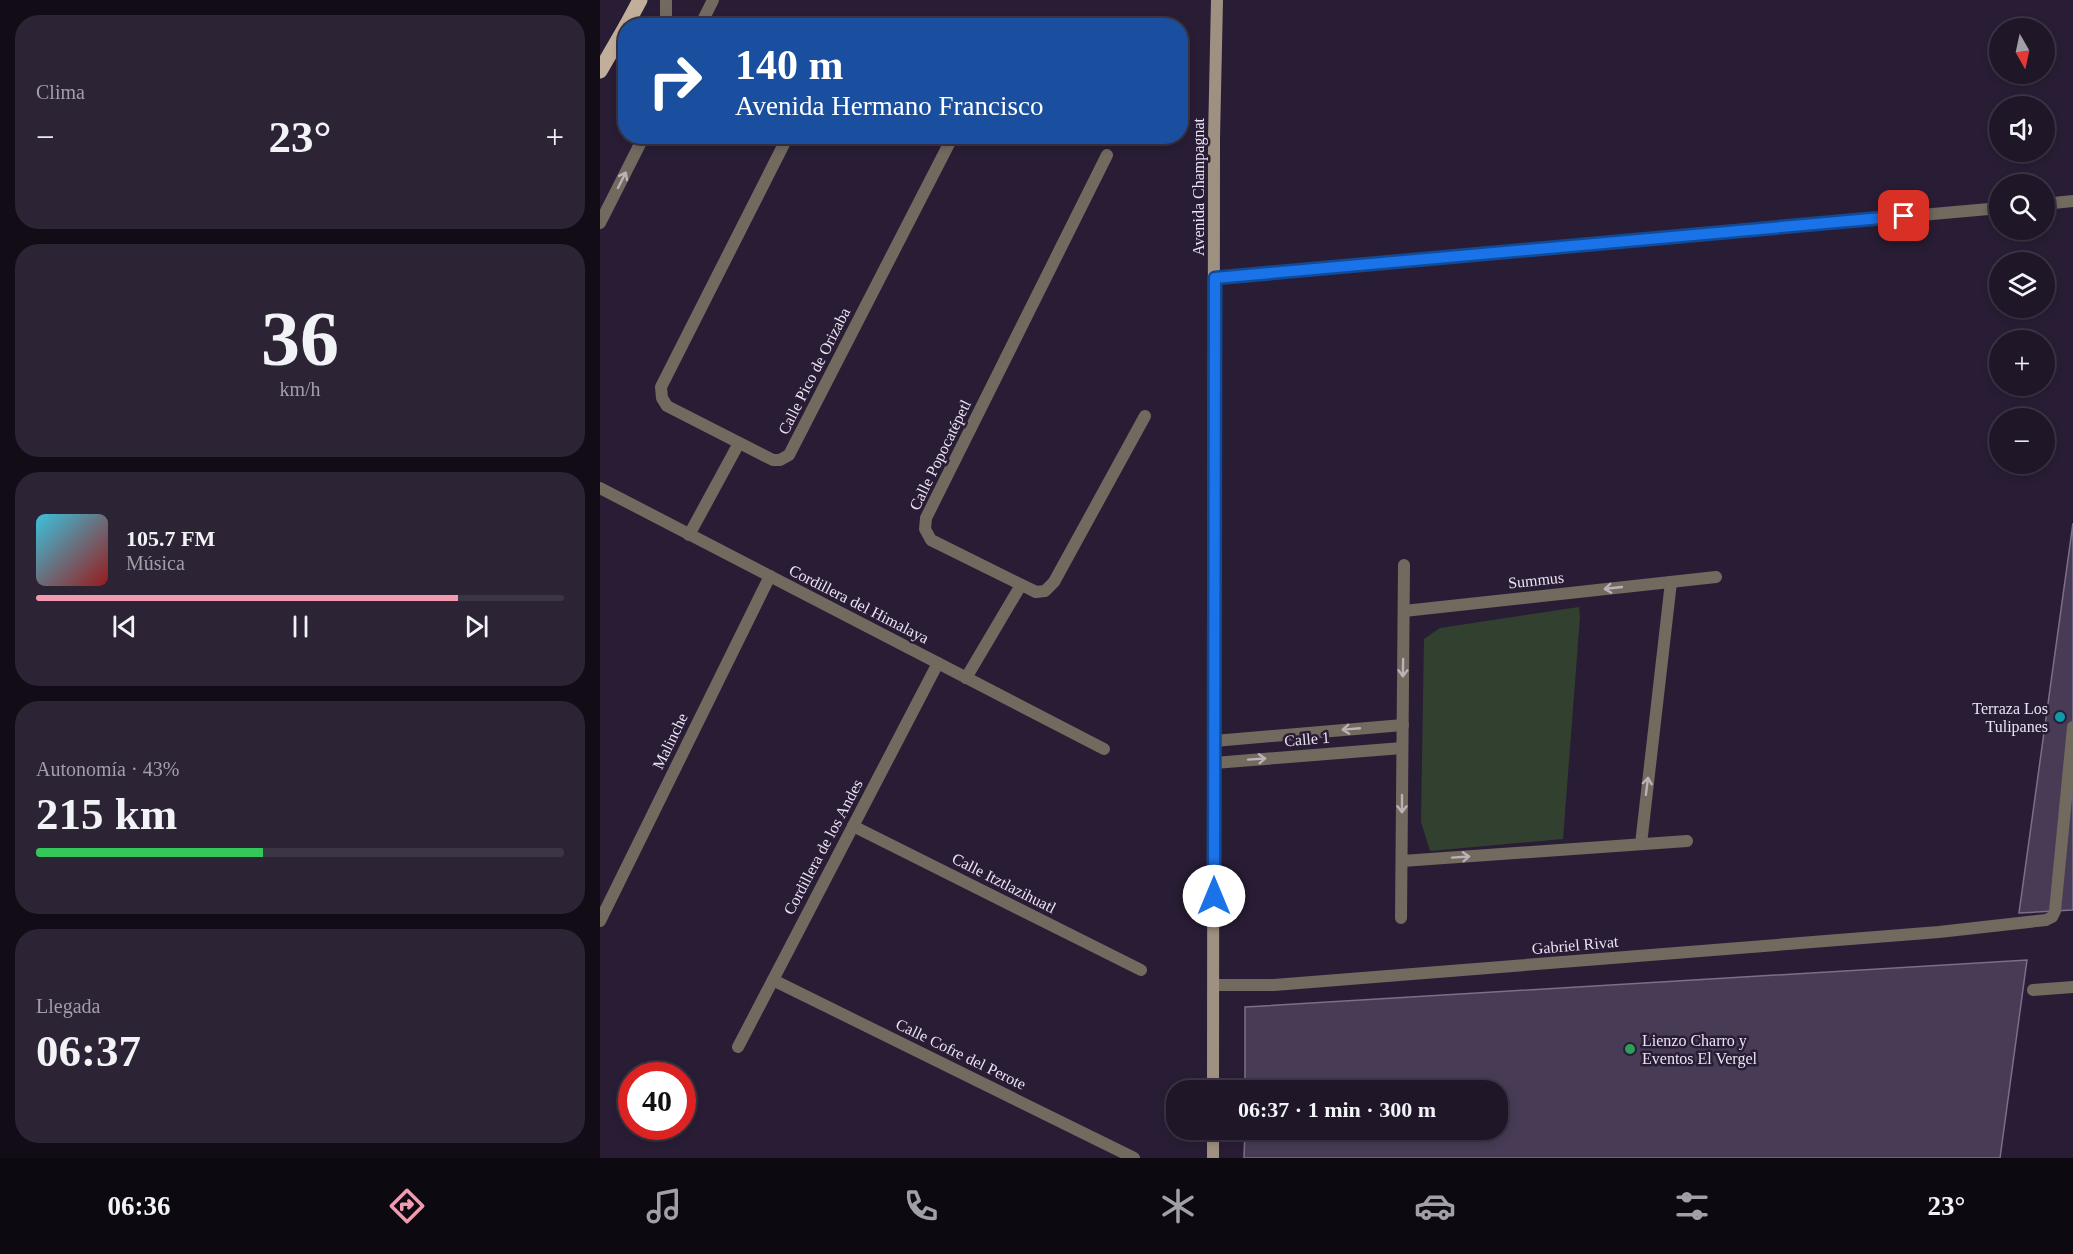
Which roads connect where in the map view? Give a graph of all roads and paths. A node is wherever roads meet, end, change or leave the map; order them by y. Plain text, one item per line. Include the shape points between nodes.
1 (640, 0) edge
2 (666, 0) edge
3 (712, 0) edge
4 (1217, 0) edge
5 (630, 18) edge
6 (666, 18) edge
7 (704, 18) edge
8 (618, 40) edge
9 (600, 71) edge
10 (640, 144) edge
11 (784, 144) edge
12 (949, 144) edge
13 (1107, 155) dead end
14 (2073, 201) edge
15 (2055, 203) edge
16 (1989, 209) edge
17 (600, 223) edge
18 (1215, 278) junction
19 (1145, 416) dead end
20 (739, 443) junction
21 (602, 494) edge
22 (689, 535) junction
23 (1404, 565) dead end
24 (770, 576) junction
25 (1716, 578) dead end
26 (1671, 582) junction
27 (1021, 585) junction
28 (1404, 611) junction
29 (938, 663) junction
30 (966, 678) junction
31 (1403, 725) junction
32 (2073, 727) edge
33 (1214, 741) junction
34 (1402, 747) junction
35 (1104, 749) dead end
36 (1214, 762) junction
37 (2073, 806) edge
38 (2063, 817) junction
39 (853, 826) junction
40 (1687, 841) dead end
41 (1641, 844) junction
42 (1402, 861) junction
43 (1401, 918) dead end
44 (600, 921) edge
45 (1141, 970) dead end
46 (773, 980) junction
47 (1214, 985) junction
48 (2073, 987) edge
49 (2033, 990) dead end
50 (738, 1047) dead end
51 (1213, 1080) edge
52 (1213, 1140) edge
53 (1134, 1158) edge
54 (1213, 1158) edge

1 - 5 main road
2 - 6 street
3 - 7 street
4 - 18 street, Avenida Champagnat
8 - 9 main road
17 -> 10 street
11 - 20 street, Calle Pico de Orizaba via 661,387 667,406
12 - 20 street, Calle Pico de Orizaba via 789,456 773,460
13 - 27 street, Calle Popocatépetl via 926,518 931,540
14 - 15 street
16 - 18 street
18 - 33 street, Avenida Champagnat
19 - 27 street, Calle Popocatépetl via 1054,582 1045,591 1036,592
20 - 22 street
21 - 22 street, Cordillera del Himalaya
22 - 24 street, Cordillera del Himalaya
23 - 28 street
24 - 29 street, Cordillera del Himalaya
24 - 44 street, Malinche
25 - 26 street, Summus
26 -> 28 street, Summus
41 -> 26 street
27 - 30 street
28 -> 31 street
29 - 30 street, Cordillera del Himalaya
29 - 39 street, Cordillera de los Andes
30 - 35 street, Cordillera del Himalaya
31 -> 33 street, Calle 1
31 - 34 street
32 - 38 street
33 - 36 street, Avenida Champagnat
36 -> 34 street, Calle 1
34 -> 42 street
36 - 47 street, Avenida Champagnat
37 - 38 street
38 - 47 street, Gabriel Rivat via 2055,911 2046,920 1274,985
39 - 45 street, Calle Itztlazihuatl
39 - 46 street, Cordillera de los Andes
40 - 41 street
42 -> 41 street
42 - 43 street
46 - 50 street, Cordillera de los Andes
46 - 53 street, Calle Cofre del Perote
47 - 51 street, Avenida Champagnat
48 - 49 street
52 - 54 street

